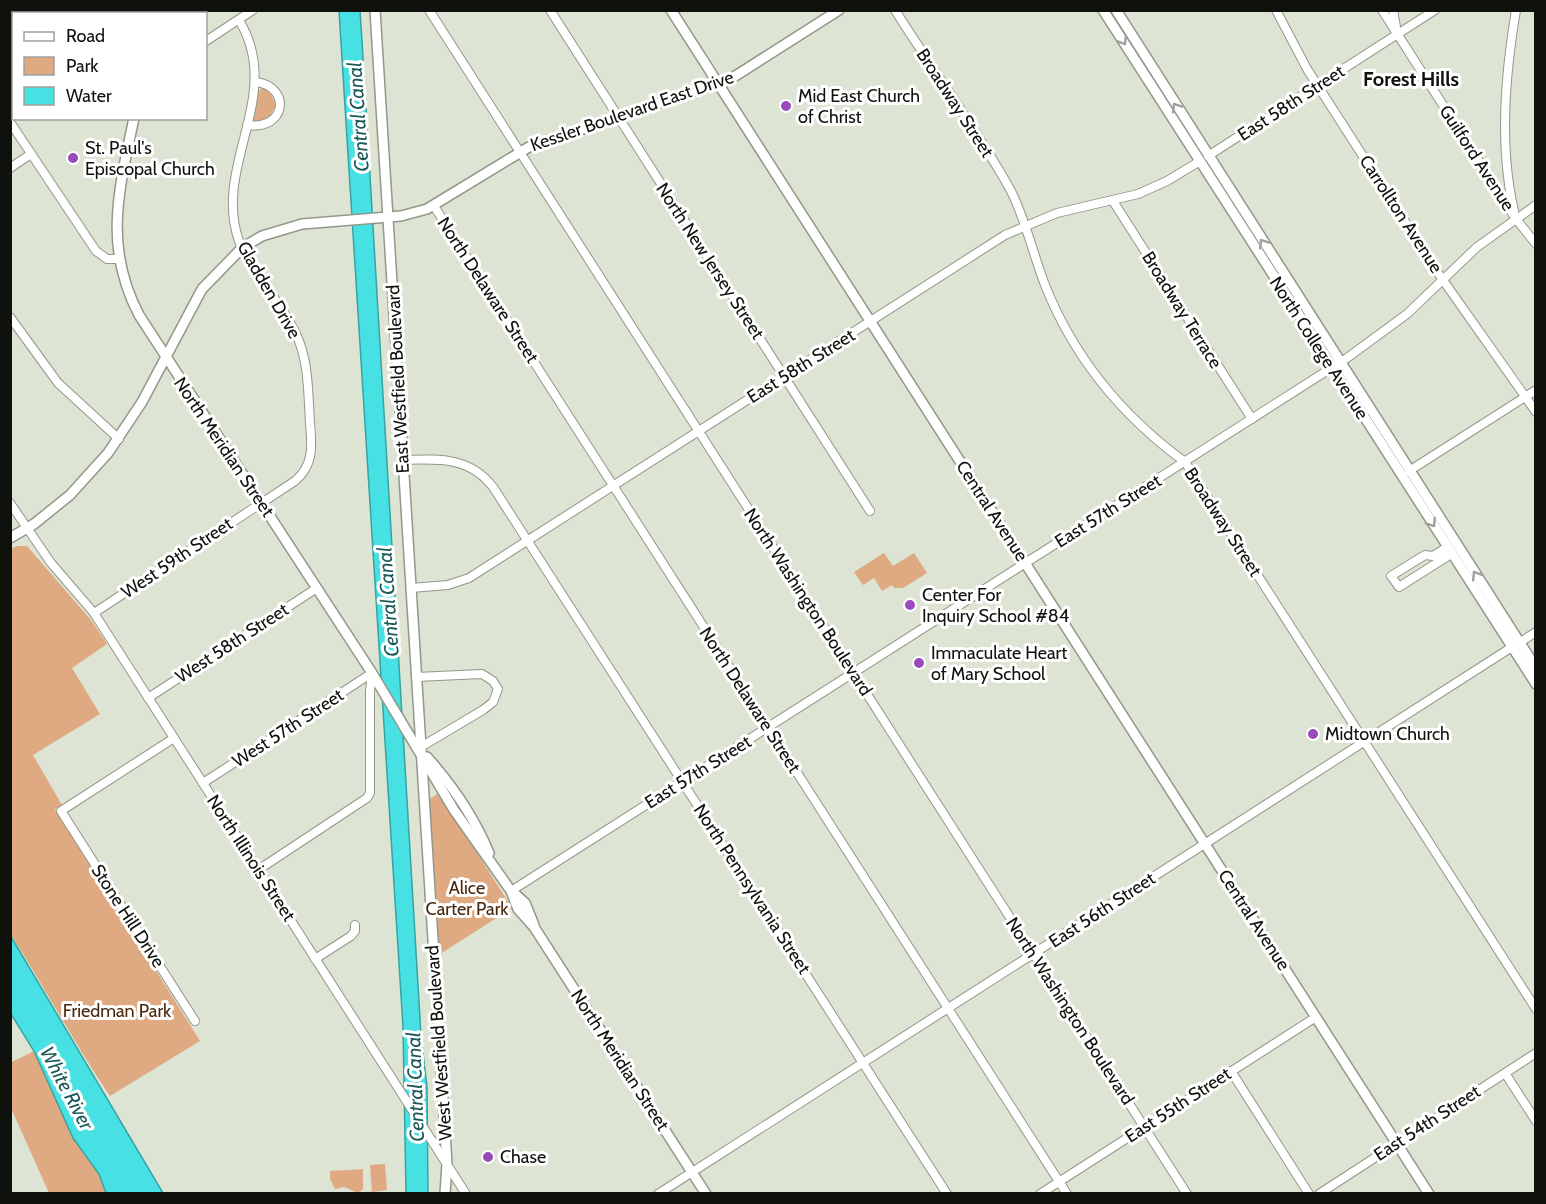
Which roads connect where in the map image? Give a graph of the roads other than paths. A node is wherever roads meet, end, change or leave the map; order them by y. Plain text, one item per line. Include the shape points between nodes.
1 (253, 10) edge
2 (375, 10) edge
3 (429, 10) edge
4 (550, 10) edge
5 (671, 10) edge
6 (839, 10) edge
7 (895, 10) edge
8 (1103, 10) edge
9 (1116, 10) edge
10 (1276, 10) edge
11 (1382, 10) edge
12 (1393, 10) edge
13 (1435, 10) edge
14 (1516, 10) edge
15 (239, 20) junction
16 (1398, 34) junction
17 (207, 41) edge
18 (256, 82) junction
19 (718, 84) junction
20 (1317, 86) junction
21 (618, 117) junction
22 (134, 120) edge
23 (10, 122) edge
24 (248, 125) junction
25 (519, 151) junction
26 (31, 154) junction
27 (1204, 159) junction
28 (10, 168) edge
29 (1113, 201) junction
30 (1536, 205) edge
31 (434, 206) junction
32 (388, 217) junction
33 (1515, 219) junction
34 (1024, 225) junction
35 (1536, 244) edge
36 (242, 248) junction
37 (119, 259) junction
38 (1443, 280) junction
39 (10, 317) edge
40 (870, 322) junction
41 (165, 359) junction
42 (1340, 363) junction
43 (1331, 369) junction
44 (785, 377) junction
45 (1536, 390) edge
46 (1526, 397) junction
47 (1536, 412) edge
48 (1252, 419) junction
49 (699, 432) junction
50 (119, 439) junction
51 (402, 460) junction
52 (1185, 462) junction
53 (1409, 471) junction
54 (613, 486) junction
55 (261, 502) junction
56 (10, 503) edge
57 (870, 511) dead end
58 (28, 529) junction
59 (10, 538) edge
60 (528, 541) junction
61 (1449, 550) junction
62 (1435, 559) junction
63 (1026, 563) junction
64 (317, 588) junction
65 (411, 588) junction
66 (94, 613) junction
67 (1536, 632) edge
68 (1515, 645) junction
69 (1536, 668) edge
70 (372, 673) junction
71 (853, 673) junction
72 (416, 677) junction
73 (1536, 684) edge
74 (148, 698) junction
75 (768, 728) junction
76 (174, 738) junction
77 (1364, 741) junction
78 (419, 748) junction
79 (682, 782) junction
80 (203, 783) junction
81 (441, 789) junction
82 (424, 797) junction
83 (1205, 844) junction
84 (492, 861) junction
85 (258, 870) junction
86 (511, 891) junction
87 (355, 925) dead end
88 (1033, 954) junction
89 (315, 959) junction
90 (948, 1009) junction
91 (1536, 1009) edge
92 (1316, 1017) junction
93 (195, 1021) dead end
94 (1536, 1053) edge
95 (863, 1062) junction
96 (1231, 1071) junction
97 (1505, 1073) junction
98 (1536, 1121) edge
99 (1145, 1126) junction
100 (1397, 1143) junction
101 (447, 1164) junction
102 (692, 1172) junction
103 (1059, 1181) junction
104 (445, 1194) edge
105 (466, 1194) edge
106 (658, 1194) edge
107 (706, 1194) edge
108 (947, 1194) edge
109 (1040, 1194) edge
110 (1067, 1194) edge
111 (1188, 1194) edge
112 (1309, 1194) edge
113 (1319, 1194) edge
114 (1429, 1194) edge

1 - 15 street
2 - 32 main road, East Westfield Boulevard
3 - 25 street, North Washington Boulevard
4 - 21 street, North New Jersey Street
5 - 19 main road, Central Avenue
6 - 19 main road, Kessler Boulevard East Drive
7 - 34 street, Broadway Street via 1004,179
8 -> 27 main road, North College Avenue
27 -> 9 main road, North College Avenue
10 - 20 street, Carrollton Avenue
11 - 16 street, Guilford Avenue
12 - 16 street
13 - 16 street, East 58th Street
14 - 33 street via 1505,125
15 - 17 street
15 - 18 street, Gladden Drive via 253,48
16 - 20 street, East 58th Street
16 - 33 street, Guilford Avenue
18 - 24 street, Gladden Drive
18 - 24 street via 275,91 279,111 266,125
19 - 21 main road, Kessler Boulevard East Drive
19 - 40 main road, Central Avenue
20 - 27 street, East 58th Street
20 - 38 street, Carrollton Avenue
21 - 25 main road, Kessler Boulevard East Drive
21 - 44 street, North New Jersey Street
22 - 37 main road, North Meridian Street via 116,205
23 - 26 street
24 - 36 street, Gladden Drive via 233,203
25 - 31 main road, Kessler Boulevard East Drive
25 - 49 street, North Washington Boulevard
26 - 28 street
26 - 37 street via 97,253 107,259
27 - 29 street, East 58th Street via 1164,183
42 -> 27 main road, North College Avenue
27 - 43 main road, North College Avenue
29 - 34 street, East 58th Street via 1056,213
29 - 48 street, Broadway Terrace
30 - 33 street, East 57th Street
31 - 32 main road, Kessler Boulevard East Drive
31 - 54 street, North Delaware Street
32 - 36 main road, Kessler Boulevard East Drive via 288,227
32 - 51 main road, East Westfield Boulevard
33 - 35 street, Guilford Avenue
33 - 38 street, East 57th Street via 1470,253
34 - 40 street, East 58th Street
34 - 52 street, Broadway Street via 1053,304 1085,361 1131,418
36 - 41 main road, Kessler Boulevard East Drive via 202,289
36 - 55 street, Gladden Drive via 296,332 307,375 312,449 309,464 296,481
37 - 41 main road, North Meridian Street via 133,304
38 - 42 street, East 57th Street via 1407,314
38 - 46 street, Carrollton Avenue
39 - 50 street via 58,383
40 - 44 street, East 58th Street
40 - 63 main road, Central Avenue
41 - 50 main road, Kessler Boulevard East Drive
41 - 55 main road, North Meridian Street
42 - 43 street, East 57th Street
42 - 53 main road, North College Avenue
43 - 48 street, East 57th Street
43 -> 61 main road, North College Avenue
44 - 49 street, East 58th Street
44 - 57 street, North New Jersey Street
45 - 46 street
46 - 47 street, Carrollton Avenue
46 - 53 street
48 - 52 street, East 57th Street
49 - 54 street, East 58th Street
49 - 71 street, North Washington Boulevard
50 - 58 main road, Kessler Boulevard East Drive via 70,495
51 - 60 street, North Pennsylvania Street via 446,459 475,470 493,487
51 - 65 main road, East Westfield Boulevard
52 - 63 street, East 57th Street
52 - 77 street, Broadway Street
68 -> 53 main road, North College Avenue
54 - 60 street, East 58th Street
54 - 75 street, North Delaware Street
55 - 64 main road, North Meridian Street
55 - 66 street, West 59th Street
56 - 58 street, North Illinois Street
58 - 59 main road, Kessler Boulevard East Drive
58 - 66 street, North Illinois Street via 57,571
60 - 65 street, East 58th Street via 457,583
60 - 79 street, North Pennsylvania Street
61 - 62 street
61 - 68 main road, North College Avenue
62 - 62 street via 1425,555 1391,576 1399,587
63 - 71 street, East 57th Street
63 - 83 main road, Central Avenue
64 - 70 main road, North Meridian Street
64 - 74 street, West 58th Street
65 - 72 main road, East Westfield Boulevard
66 - 74 street, North Illinois Street
67 - 68 street, East 56th Street
68 - 69 main road, North College Avenue
68 - 73 main road, North College Avenue
68 - 77 street, East 56th Street
70 - 78 main road, North Meridian Street
70 - 80 street, West 57th Street
70 - 85 street via 370,793
71 - 75 street, East 57th Street
71 - 88 street, North Washington Boulevard
72 - 78 main road, East Westfield Boulevard
72 - 78 street via 482,674 498,689 493,702 483,710
74 - 76 street, North Illinois Street
75 - 79 street, East 57th Street
75 - 90 street, North Delaware Street
76 - 80 street, North Illinois Street
76 - 93 street, Stone Hill Drive via 61,811
77 - 83 street, East 56th Street
77 - 91 street, Broadway Street
78 - 81 main road, North Meridian Street
78 - 82 main road, West Westfield Boulevard
78 - 84 main road, North Meridian Street via 468,814
79 - 86 street, East 57th Street
79 - 95 street, North Pennsylvania Street
80 - 85 street, North Illinois Street
81 - 82 main road
81 - 84 main road, North Meridian Street
82 - 101 main road, West Westfield Boulevard
83 - 88 street, East 56th Street
83 - 92 main road, Central Avenue
84 - 86 main road, North Meridian Street
85 - 89 street, North Illinois Street
86 - 102 main road, North Meridian Street via 525,903 534,927
87 - 89 street via 351,936
88 - 90 street, East 56th Street
88 - 99 street, North Washington Boulevard
89 - 101 street, North Illinois Street
90 - 95 street, East 56th Street
90 - 103 street, North Delaware Street
92 - 96 street, East 55th Street
92 - 100 main road, Central Avenue
94 - 97 street, East 54th Street
95 - 102 street, East 56th Street
95 - 108 street, North Pennsylvania Street
96 - 99 street, East 55th Street
96 - 112 street
97 - 98 street
97 - 100 street, East 54th Street
99 - 103 street, East 55th Street
99 - 111 street, North Washington Boulevard
100 - 113 street, East 54th Street
100 - 114 main road, Central Avenue
101 - 104 main road, West Westfield Boulevard
101 - 105 street, North Illinois Street
102 - 106 street, East 56th Street
102 - 107 main road, North Meridian Street
103 - 109 street, East 55th Street
103 - 110 street, North Delaware Street

